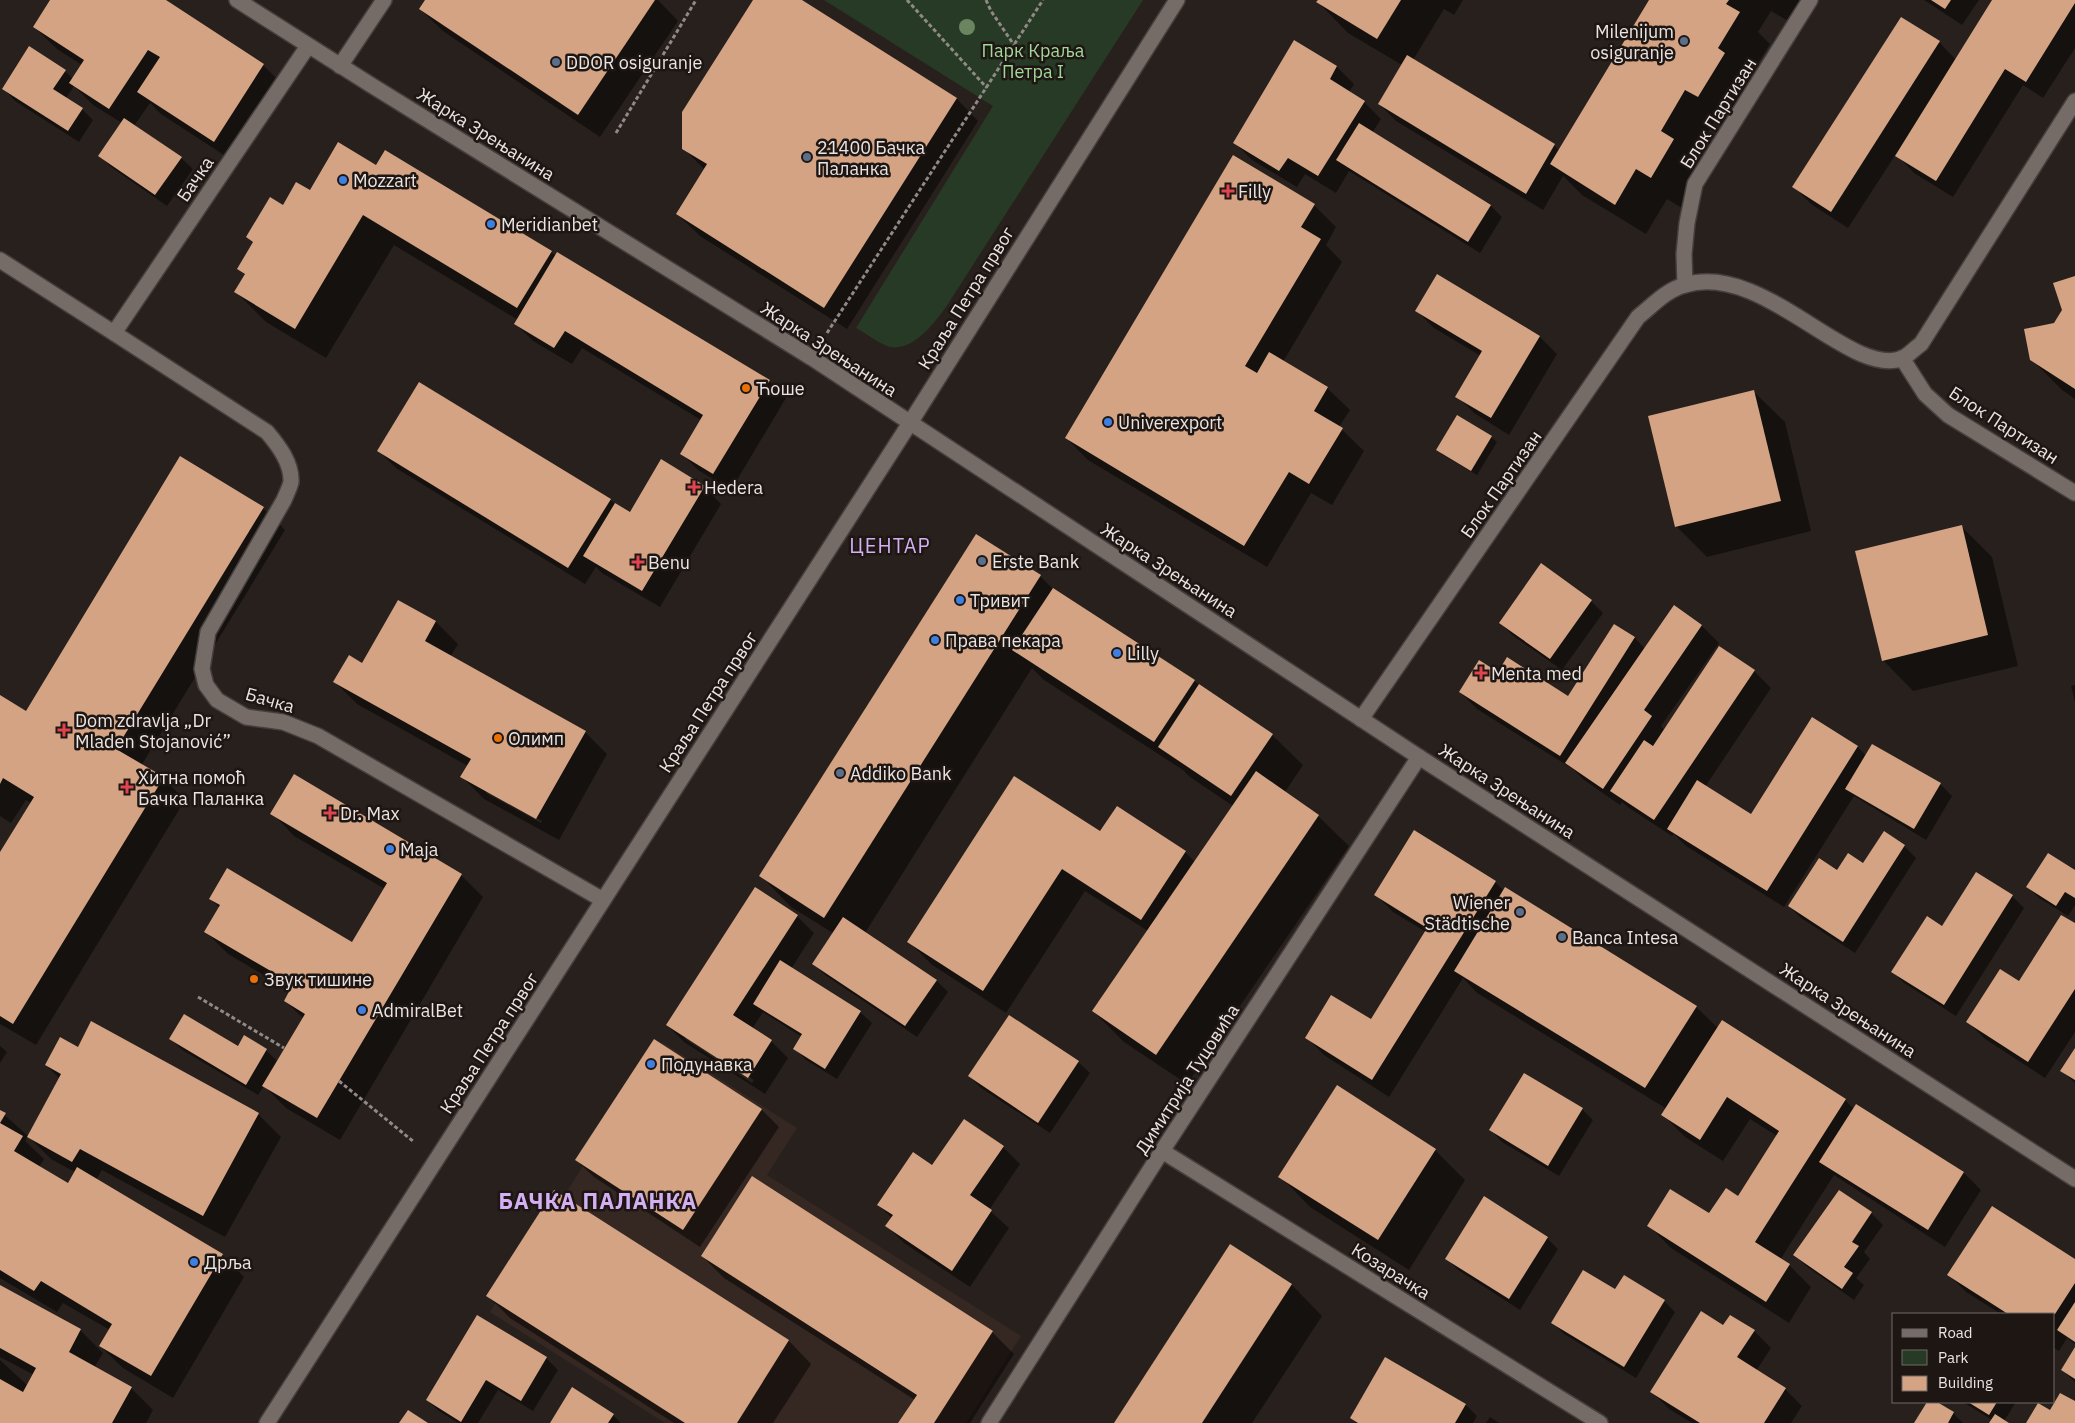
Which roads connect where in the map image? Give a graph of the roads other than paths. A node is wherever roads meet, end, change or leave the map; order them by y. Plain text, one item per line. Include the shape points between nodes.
1 (237, 0) edge
2 (384, 0) edge
3 (1177, 0) edge
4 (1810, 0) edge
5 (308, 46) junction
6 (340, 66) junction
7 (2075, 101) edge
8 (0, 260) edge
9 (1685, 285) junction
10 (114, 333) junction
11 (1902, 358) junction
12 (910, 422) junction
13 (2075, 493) edge
14 (1361, 719) junction
15 (1419, 757) junction
16 (603, 900) junction
17 (1162, 1151) junction
18 (2075, 1178) edge
19 (268, 1423) edge
20 (989, 1423) edge
21 (1600, 1423) edge

1 - 5 street, Жарка Зрењанина
2 - 6 street
3 - 12 street, Краља Петра првог
4 - 9 street, Блок Партизан via 1696,184 1687,223
5 - 6 street, Жарка Зрењанина
5 - 10 street, Бачка
6 - 12 street, Жарка Зрењанина
7 - 11 street via 1921,344
8 - 10 street, Бачка
9 - 11 street, Блок Партизан via 1713,281 1738,287 1769,298 1857,353 1884,360
9 - 14 street, Блок Партизан via 1665,294 1638,317
10 - 16 street, Бачка via 267,432 280,447 287,465 291,482 284,500 208,632 202,669 206,685 216,700 246,717 283,722 318,736
11 - 13 street, Блок Партизан via 1925,394 1948,415
12 - 14 street, Жарка Зрењанина
12 - 16 street, Краља Петра првог
14 - 15 street, Жарка Зрењанина
15 - 17 street, Димитрија Туцовића
15 - 18 street, Жарка Зрењанина
16 - 19 street, Краља Петра првог
17 - 20 street, Димитрија Туцовића
17 - 21 street, Козарачка

